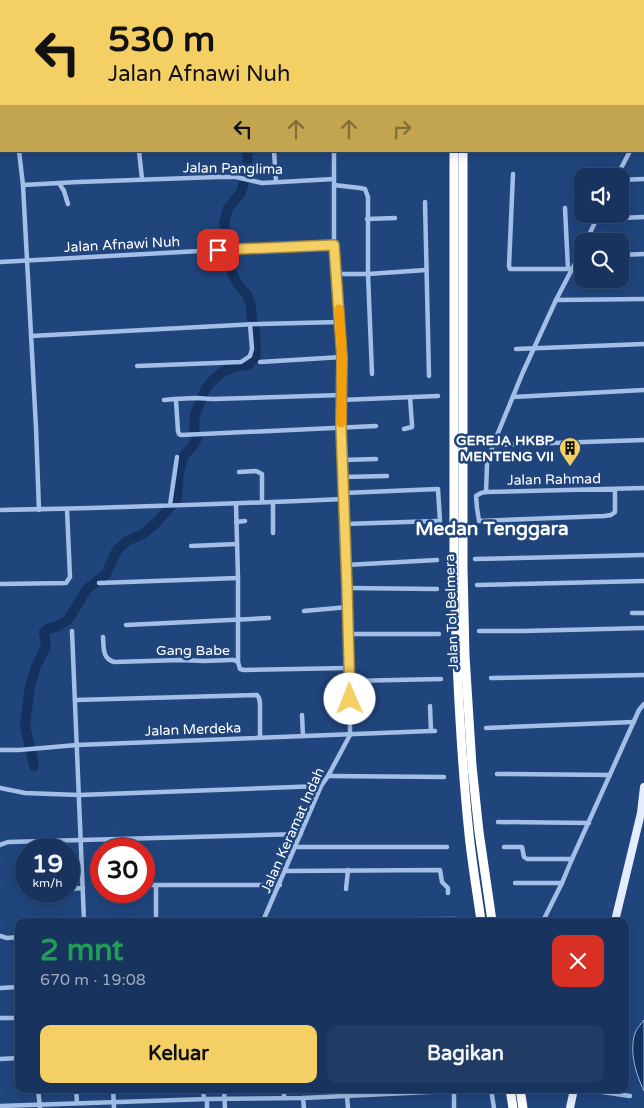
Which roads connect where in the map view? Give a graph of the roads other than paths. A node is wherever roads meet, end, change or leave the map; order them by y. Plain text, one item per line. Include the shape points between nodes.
1 (19, 152) edge
2 (139, 152) edge
3 (274, 152) edge
4 (334, 152) edge
5 (454, 152) edge
6 (463, 152) edge
7 (629, 152) edge
8 (621, 168) edge
9 (512, 174) dead end
10 (142, 179) junction
11 (334, 179) junction
12 (629, 180) edge
13 (644, 180) edge
14 (276, 181) junction
15 (59, 182) junction
16 (23, 185) junction
17 (334, 185) junction
18 (425, 202) dead end
19 (68, 204) dead end
20 (564, 208) dead end
21 (644, 217) edge
22 (395, 218) dead end
23 (629, 218) edge
24 (368, 219) junction
25 (334, 245) junction
26 (644, 254) edge
27 (629, 255) edge
28 (26, 261) junction
29 (0, 262) edge
30 (574, 265) edge
31 (570, 269) junction
32 (426, 270) junction
33 (336, 274) junction
34 (368, 274) junction
35 (644, 299) edge
36 (556, 300) junction
37 (340, 322) junction
38 (252, 324) junction
39 (31, 336) junction
40 (644, 344) edge
41 (535, 348) junction
42 (516, 349) dead end
43 (342, 357) junction
44 (260, 362) dead end
45 (137, 366) dead end
46 (372, 374) dead end
47 (429, 376) dead end
48 (644, 390) edge
49 (438, 396) dead end
50 (341, 397) junction
51 (410, 397) junction
52 (513, 397) junction
53 (164, 400) dead end
54 (174, 400) junction
55 (376, 426) dead end
56 (341, 427) junction
57 (404, 429) dead end
58 (644, 440) edge
59 (493, 444) junction
60 (177, 457) dead end
61 (376, 459) dead end
62 (342, 460) junction
63 (239, 472) dead end
64 (387, 476) dead end
65 (343, 477) junction
66 (644, 488) edge
67 (614, 489) junction
68 (486, 492) junction
69 (344, 496) junction
70 (262, 502) junction
71 (273, 502) junction
72 (236, 504) junction
73 (171, 505) junction
74 (67, 509) junction
75 (0, 510) edge
76 (39, 510) junction
77 (245, 521) dead end
78 (236, 522) junction
79 (344, 524) junction
80 (273, 533) dead end
81 (237, 544) junction
82 (191, 546) dead end
83 (644, 555) edge
84 (475, 559) dead end
85 (437, 560) dead end
86 (346, 565) junction
87 (238, 578) junction
88 (644, 581) edge
89 (100, 583) dead end
90 (0, 584) edge
91 (477, 585) dead end
92 (347, 588) junction
93 (437, 589) dead end
94 (348, 607) junction
95 (304, 611) dead end
96 (644, 612) edge
97 (632, 613) dead end
98 (270, 618) dead end
99 (238, 621) junction
100 (126, 625) dead end
101 (644, 628) edge
102 (72, 631) dead end
103 (479, 631) dead end
104 (349, 634) junction
105 (439, 634) dead end
106 (103, 637) dead end
107 (238, 662) junction
108 (349, 668) junction
109 (644, 675) edge
110 (491, 678) dead end
111 (441, 679) dead end
112 (350, 682) junction
113 (75, 700) junction
114 (644, 704) edge
115 (430, 706) dead end
116 (302, 715) dead end
117 (634, 722) junction
118 (486, 728) dead end
119 (350, 735) junction
120 (303, 736) junction
121 (260, 737) junction
122 (77, 745) junction
123 (0, 750) edge
124 (497, 774) dead end
125 (610, 775) junction
126 (328, 776) junction
127 (444, 777) dead end
128 (321, 786) junction
129 (644, 787) edge
130 (0, 788) edge
131 (79, 794) junction
132 (643, 798) edge
133 (498, 822) dead end
134 (589, 823) junction
135 (301, 834) junction
136 (81, 840) junction
137 (0, 845) edge
138 (504, 846) dead end
139 (295, 847) junction
140 (447, 847) dead end
141 (572, 859) junction
142 (285, 870) junction
143 (348, 870) junction
144 (515, 882) dead end
145 (562, 883) junction
146 (156, 885) joint
147 (280, 885) junction
148 (80, 888) edge
149 (83, 888) junction
150 (346, 890) dead end
151 (448, 893) dead end
152 (84, 918) edge
153 (156, 918) edge
154 (265, 918) edge
155 (481, 918) edge
156 (492, 918) edge
157 (544, 918) edge
158 (616, 918) edge
159 (0, 936) edge
160 (15, 938) edge
161 (15, 987) edge
162 (0, 988) edge
163 (0, 1018) edge
164 (15, 1018) edge
165 (15, 1058) edge
166 (0, 1059) edge
167 (38, 1093) edge
168 (77, 1093) edge
169 (113, 1093) edge
170 (204, 1093) edge
171 (224, 1093) edge
172 (284, 1093) edge
173 (374, 1093) edge
174 (452, 1093) edge
175 (492, 1093) edge
176 (511, 1093) edge
177 (521, 1093) edge
178 (573, 1093) edge
179 (609, 1093) edge
180 (347, 1096) junction
181 (630, 1096) dead end
182 (284, 1098) junction
183 (303, 1098) junction
184 (205, 1099) junction
185 (225, 1099) junction
186 (148, 1101) junction
187 (114, 1102) junction
188 (78, 1103) junction
189 (94, 1105) edge
190 (0, 1106) edge
191 (40, 1106) edge
192 (114, 1108) edge
193 (148, 1108) edge
194 (207, 1108) edge
195 (225, 1108) edge
196 (304, 1108) edge
197 (348, 1108) edge
198 (454, 1108) edge
199 (494, 1108) edge
200 (513, 1108) edge
201 (523, 1108) edge
202 (570, 1108) edge

1 - 16 street
2 - 10 street
3 - 14 street
4 - 11 street, Jalan Keramat Indah
5 - 155 highway, Jalan Tol Belmera via 455,631 469,835
6 - 156 highway, Jalan Tol Belmera via 465,656 474,785
7 - 8 street
9 - 31 street via 510,269
10 - 14 street, Jalan Panglima via 218,177 262,183
10 - 15 street, Jalan Panglima
11 - 14 street, Jalan Panglima
11 - 17 street, Jalan Keramat Indah
12 - 13 street
15 - 16 street, Jalan Panglima
15 - 19 street
16 - 28 street
17 - 24 street via 365,190
17 - 25 street, Jalan Keramat Indah
18 - 32 street
20 - 31 street
21 - 23 street
22 - 24 street
24 - 34 street
25 - 28 street, Jalan Afnawi Nuh
25 - 33 street, Jalan Keramat Indah
26 - 27 street
28 - 29 street, Jalan Afnawi Nuh
28 - 39 street
30 - 31 street
31 - 36 street
32 - 34 street
32 - 47 street
33 - 34 street
33 - 37 street, Jalan Keramat Indah
34 - 46 street
35 - 36 street
36 - 41 street
37 - 38 street
37 - 43 street, Jalan Keramat Indah
38 - 39 street
38 - 45 street via 250,356 241,362
39 - 76 street
40 - 41 street
41 - 42 street
41 - 52 street
43 - 44 street
43 - 50 street, Jalan Keramat Indah
48 - 52 street
49 - 51 street
50 - 51 street
50 - 54 street
50 - 56 street, Jalan Keramat Indah
51 - 57 street via 412,427
52 - 59 street
53 - 54 street
54 - 56 street via 180,435
55 - 56 street
56 - 62 street, Jalan Keramat Indah
58 - 59 street
59 - 68 street via 487,465
60 - 73 street
61 - 62 street
62 - 65 street, Jalan Keramat Indah
63 - 70 street via 262,474
64 - 65 street
65 - 69 street, Jalan Keramat Indah
66 - 67 street, Jalan Rahmad
67 - 68 street, Jalan Rahmad
67 - 68 street via 615,512 611,515 479,520 476,496
69 - 71 street
69 - 79 street, Jalan Keramat Indah
69 - 79 street via 438,489 438,521
70 - 71 street
70 - 72 street
71 - 80 street
72 - 73 street
72 - 78 street
73 - 74 street
74 - 76 street
74 - 90 street via 69,580 66,583
75 - 76 street
77 - 78 street
78 - 81 street
79 - 86 street, Jalan Keramat Indah
81 - 82 street
81 - 87 street
83 - 84 street
85 - 86 street
86 - 92 street, Jalan Keramat Indah
87 - 89 street
87 - 99 street
88 - 91 street
92 - 93 street
92 - 94 street, Jalan Keramat Indah
94 - 95 street
94 - 104 street, Jalan Keramat Indah
96 - 97 street
98 - 99 street
99 - 100 street
99 - 107 street
101 - 103 street
102 - 113 street
104 - 105 street
104 - 108 street, Jalan Keramat Indah
106 - 107 street, Gang Babe via 106,657 112,662 222,659
107 - 108 street, Gang Babe via 240,669 244,670
108 - 112 street, Jalan Keramat Indah
109 - 110 street
111 - 112 street
112 - 119 street, Jalan Keramat Indah
113 - 121 street via 257,695
113 - 122 street
114 - 117 street
115 - 119 street, Jalan Merdeka via 433,731
116 - 120 street
117 - 118 street
117 - 125 street
119 - 120 street, Jalan Merdeka
119 - 126 street, Jalan Keramat Indah
120 - 121 street, Jalan Merdeka
121 - 122 street, Jalan Merdeka
122 - 123 street, Jalan Merdeka
122 - 131 street
124 - 125 street
125 - 134 street
126 - 127 street
126 - 128 street, Jalan Keramat Indah
128 - 131 street
128 - 135 street, Jalan Keramat Indah
129 - 132 main road
130 - 131 street via 25,793
131 - 136 street
132 - 158 main road
133 - 134 street
134 - 141 street
135 - 136 street
135 - 139 street, Jalan Keramat Indah
136 - 137 street via 8,842
136 - 149 street
138 - 141 street via 522,847 527,859
139 - 140 street
139 - 142 street, Jalan Keramat Indah
141 - 145 street
142 - 143 street
142 - 147 street, Jalan Keramat Indah
143 - 150 street
143 - 151 street via 440,870
144 - 145 street
145 - 157 street
146 - 147 street
146 - 153 street
147 - 154 street, Jalan Keramat Indah
148 - 149 street
149 - 152 street
159 - 160 street
161 - 162 street
163 - 164 street
165 - 166 street
167 - 191 street
168 - 188 street
169 - 187 street
170 - 184 street
171 - 185 street
172 - 182 street
173 - 180 street
174 - 198 street
175 - 199 street
176 - 200 highway
177 - 201 highway
178 - 202 main road
179 - 181 street
180 - 183 street
180 - 197 street
182 - 183 street
182 - 185 street
183 - 196 street
184 - 185 street
184 - 186 street
184 - 194 street
185 - 195 street
186 - 187 street
186 - 193 street
187 - 189 street
187 - 192 street
188 - 189 street
188 - 191 street
190 - 191 street

